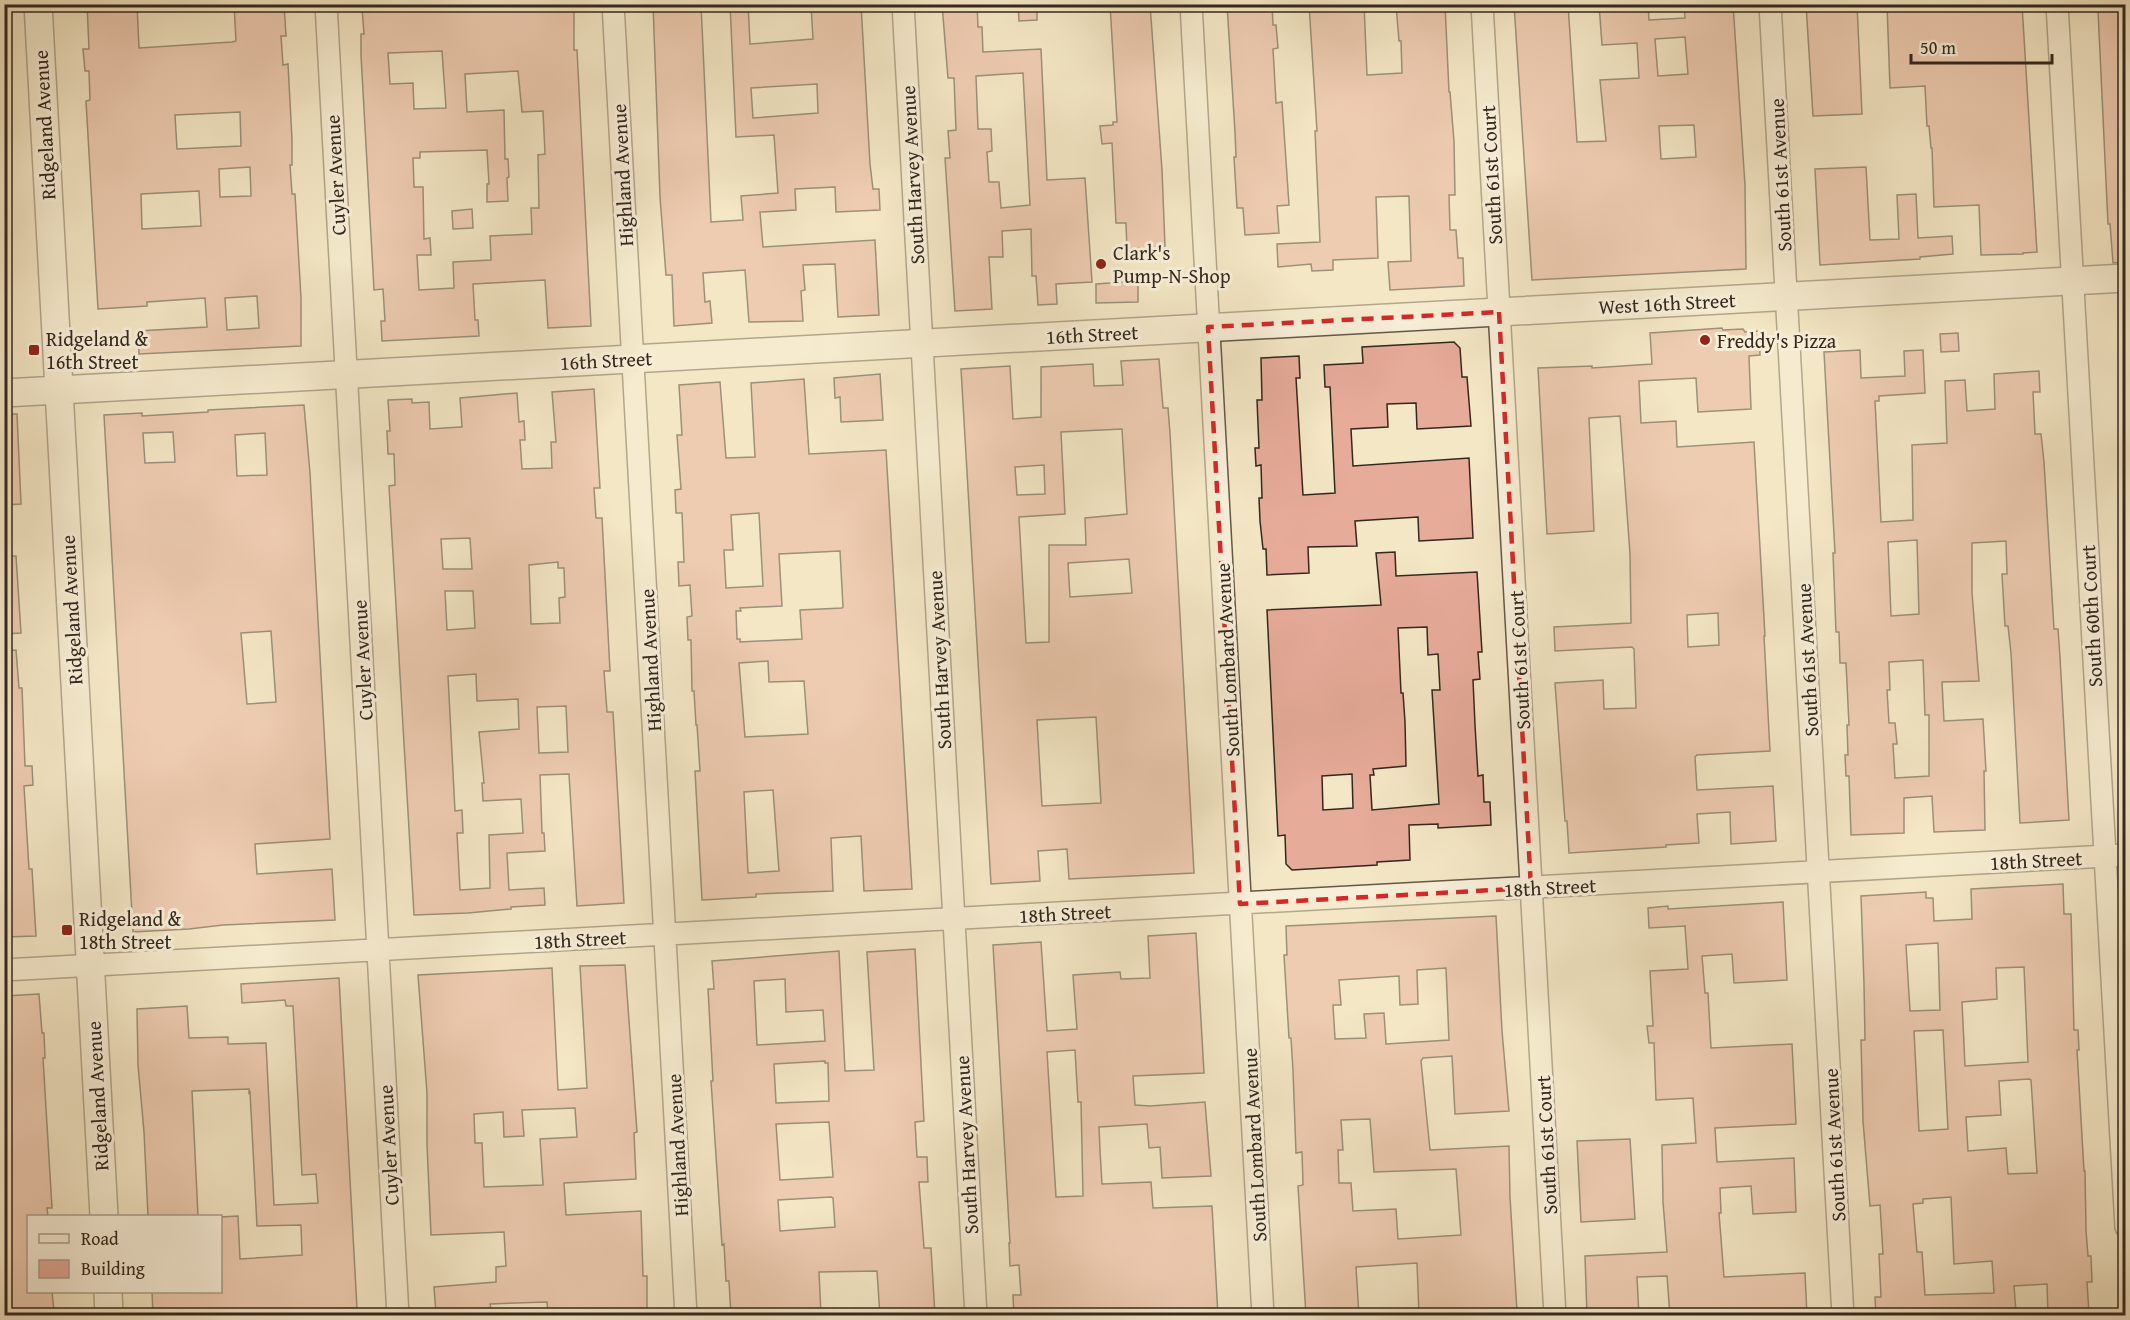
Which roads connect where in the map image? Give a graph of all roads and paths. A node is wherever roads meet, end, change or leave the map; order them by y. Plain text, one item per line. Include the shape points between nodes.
1 (38, 4) edge
2 (326, 4) edge
3 (613, 4) edge
4 (903, 4) edge
5 (1191, 4) edge
6 (1482, 4) edge
7 (1770, 4) edge
8 (2057, 4) edge
9 (2126, 278) edge
10 (2073, 281) junction
11 (1786, 296) junction
12 (1499, 312) junction
13 (1208, 327) junction
14 (922, 343) junction
15 (633, 358) junction
16 (346, 374) junction
17 (59, 390) junction
18 (4, 393) edge
19 (2115, 856) edge
20 (1819, 872) junction
21 (1532, 888) junction
22 (1240, 903) junction
23 (954, 919) junction
24 (665, 935) junction
25 (378, 950) junction
26 (90, 966) junction
27 (4, 970) edge
28 (104, 1215) edge
29 (2126, 1227) edge
30 (108, 1293) edge
31 (109, 1316) edge
32 (398, 1316) edge
33 (686, 1316) edge
34 (976, 1316) edge
35 (1263, 1316) edge
36 (1555, 1316) edge
37 (1844, 1316) edge

1 - 17 street, Ridgeland Avenue
2 - 16 street, Cuyler Avenue
3 - 15 street, Highland Avenue
4 - 14 street, South Harvey Avenue
5 - 13 street, South Lombard Avenue
6 - 12 street, South 61st Court
7 - 11 street, South 61st Avenue
8 - 10 street, South 60th Court
9 - 10 street, West 16th Street
10 - 11 street, West 16th Street
10 - 19 street, South 60th Court
11 - 12 street, West 16th Street
11 - 20 street, South 61st Avenue
12 - 13 street, West 16th Street
12 - 21 street, South 61st Court
13 - 14 street, 16th Street
13 - 22 street, South Lombard Avenue
14 - 15 street, 16th Street
14 - 23 street, South Harvey Avenue
15 - 16 street, 16th Street
15 - 24 street, Highland Avenue
16 - 17 street, 16th Street
16 - 25 street, Cuyler Avenue
17 - 18 street, 16th Street
17 - 26 street, Ridgeland Avenue
19 - 20 street, 18th Street
19 - 29 street, South 60th Court
20 - 21 street, 18th Street
20 - 37 street, South 61st Avenue
21 - 22 street, 18th Street
21 - 36 street, South 61st Court
22 - 23 street, 18th Street
22 - 35 street, South Lombard Avenue
23 - 24 street, 18th Street
23 - 34 street, South Harvey Avenue
24 - 25 street, 18th Street
24 - 33 street, Highland Avenue
25 - 26 street, 18th Street
25 - 32 street, Cuyler Avenue
26 - 27 street, 18th Street
26 - 28 street, Ridgeland Avenue
30 - 31 street

